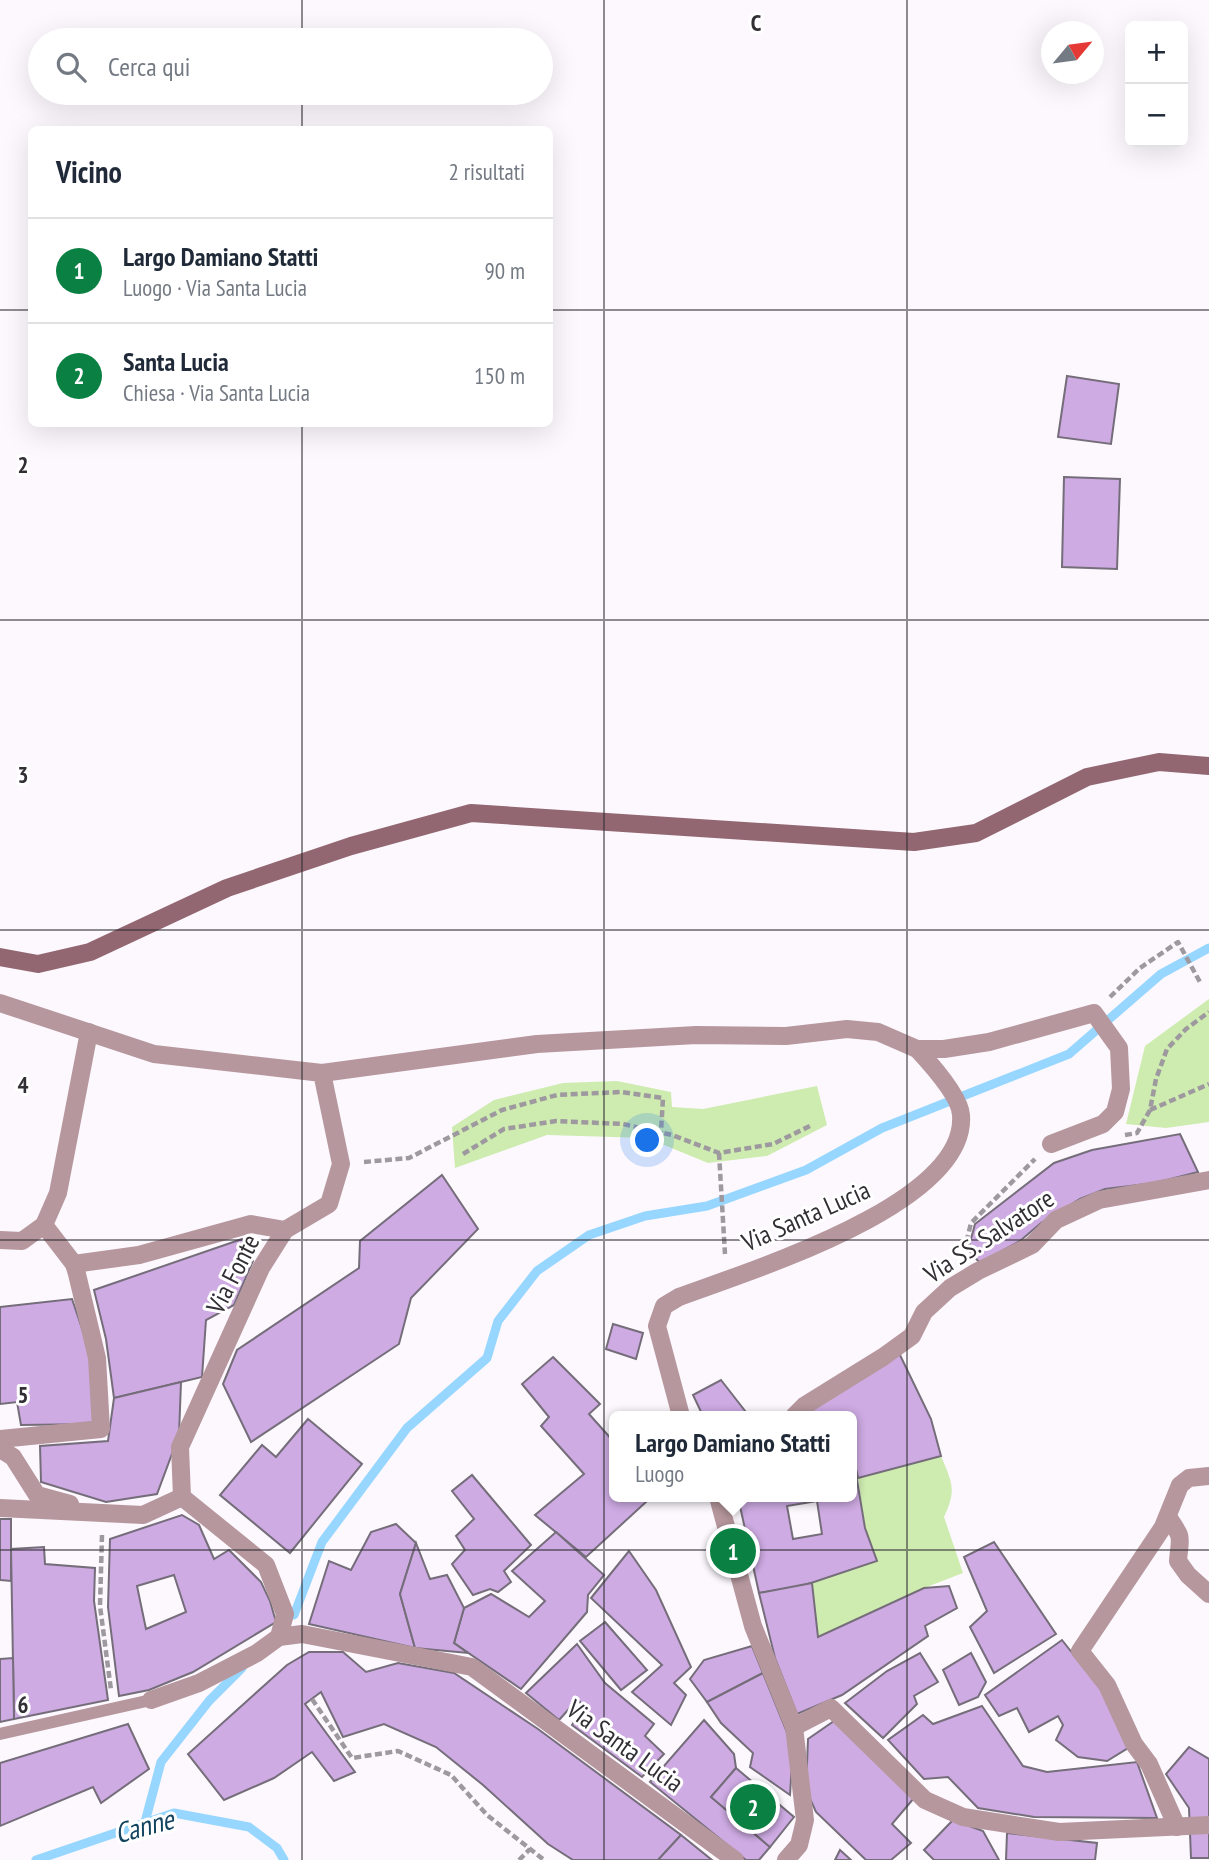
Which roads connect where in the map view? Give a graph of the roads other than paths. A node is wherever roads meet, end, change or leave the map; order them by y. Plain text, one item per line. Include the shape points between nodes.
1 (1209, 766) edge
2 (0, 957) edge
3 (0, 1003) edge
4 (89, 1032) junction
5 (918, 1049) junction
6 (322, 1073) junction
7 (1051, 1144) road end
8 (1209, 1180) edge
9 (44, 1225) junction
10 (285, 1230) junction
11 (0, 1240) edge
12 (74, 1264) junction
13 (680, 1411) edge
14 (799, 1411) edge
15 (0, 1439) edge
16 (0, 1449) edge
17 (1209, 1476) edge
18 (182, 1497) junction
19 (719, 1502) edge
20 (0, 1508) edge
21 (103, 1513) junction
22 (1168, 1517) junction
23 (1209, 1594) edge
24 (279, 1637) junction
25 (151, 1700) joint
26 (794, 1727) junction
27 (0, 1734) edge
28 (1209, 1825) edge
29 (1177, 1827) junction
30 (735, 1860) edge
31 (786, 1860) edge

1 - 2 main road via 1159,762 1087,777 976,833 914,842 471,813 351,846 227,888 90,953 38,964
3 - 4 street
4 - 6 street via 154,1054
4 - 9 street via 58,1193
5 - 6 street via 878,1032 847,1029 786,1036 696,1035 537,1044
5 - 7 street via 989,1042 1094,1013 1119,1048 1121,1089 1115,1112 1103,1125
5 - 13 street, Via Santa Lucia via 942,1075 961,1113 952,1148 922,1183 885,1212 841,1235 664,1306 657,1326
6 - 10 street, Via Fonte via 341,1164 329,1204
8 - 14 street, Via SS. Salvatore via 1099,1200 1056,1220 1032,1245 950,1288 924,1312 912,1336
9 - 11 street via 22,1241
9 - 12 street
10 - 12 street via 251,1224 139,1255
10 - 18 street, Via Fonte via 261,1268 180,1447
12 - 15 street via 97,1358 101,1429
16 - 21 street via 13,1457 37,1495
17 - 22 street via 1189,1478 1180,1485
18 - 21 street via 143,1515
18 - 24 street via 266,1565 285,1614
19 - 26 street via 753,1626
20 - 21 street
22 - 23 street via 1181,1535 1178,1561
22 - 29 street via 1080,1651 1107,1685
24 - 25 street via 199,1683
24 - 30 street, Via Santa Lucia via 302,1634 472,1667
25 - 27 lane
26 - 29 street via 831,1708 925,1800 963,1818 1059,1832
26 - 31 street via 805,1820 799,1845
28 - 29 street

